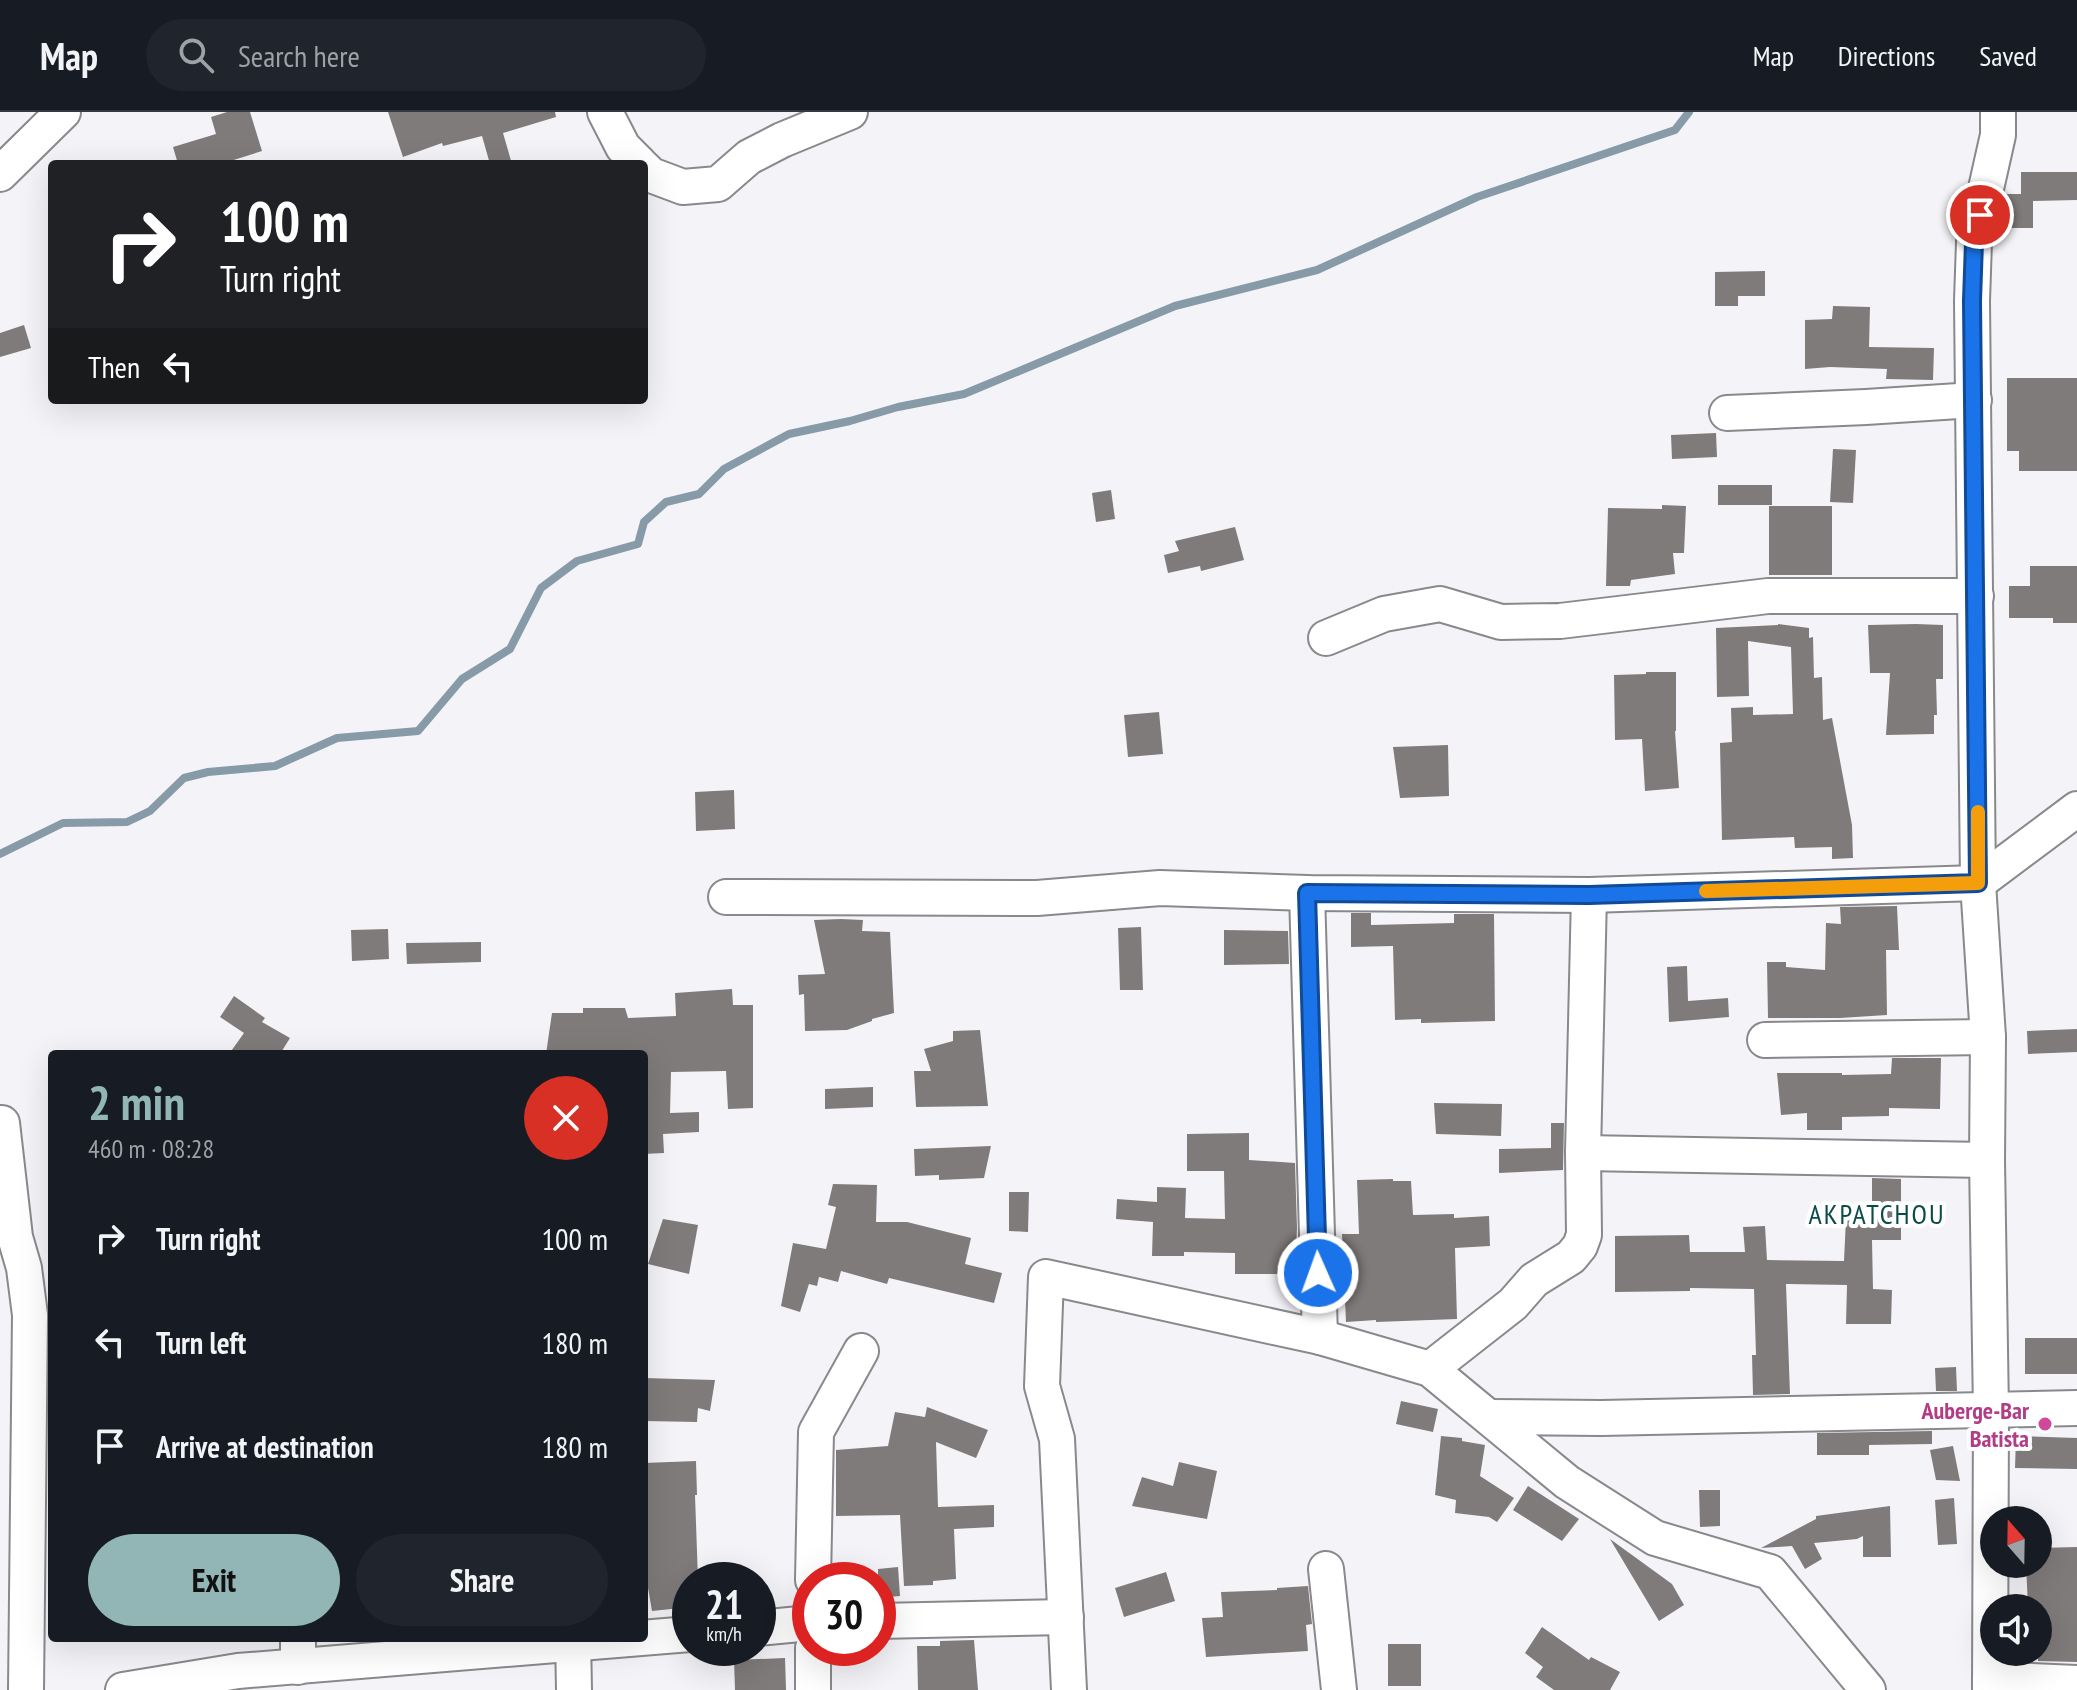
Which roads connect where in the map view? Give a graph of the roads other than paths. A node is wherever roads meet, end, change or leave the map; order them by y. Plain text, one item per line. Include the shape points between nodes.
1 (63, 112) edge
2 (605, 112) edge
3 (850, 112) edge
4 (1998, 112) edge
5 (636, 160) edge
6 (648, 172) edge
7 (0, 174) edge
8 (1974, 400) junction
9 (1727, 413) dead end
10 (1976, 596) junction
11 (1326, 638) dead end
12 (2077, 809) edge
13 (1978, 883) junction
14 (1307, 893) junction
15 (1589, 895) junction
16 (726, 897) dead end
17 (1988, 1037) junction
18 (1765, 1040) dead end
19 (2, 1123) dead end
20 (1583, 1153) junction
21 (1987, 1160) junction
22 (1320, 1337) junction
23 (861, 1351) dead end
24 (1430, 1369) junction
25 (2077, 1408) edge
26 (1991, 1411) junction
27 (1490, 1417) junction
28 (813, 1562) edge
29 (1326, 1569) dead end
30 (1066, 1617) junction
31 (896, 1621) edge
32 (672, 1635) edge
33 (648, 1637) edge
34 (550, 1642) edge
35 (573, 1642) edge
36 (298, 1653) edge
37 (813, 1666) edge
38 (232, 1681) edge
39 (2077, 1683) edge
40 (1990, 1684) edge
41 (26, 1690) edge
42 (123, 1690) edge
43 (574, 1690) edge
44 (813, 1690) edge
45 (1069, 1690) edge
46 (1339, 1690) edge
47 (1868, 1690) edge

1 - 7 street
2 - 5 street
3 - 6 street via 749,157 718,184 683,187
4 - 8 street via 1998,135 1974,242
8 - 9 street
8 - 10 street
10 - 11 street via 1768,596 1560,621 1501,622 1440,604 1384,614
10 - 13 street
12 - 13 street
13 - 15 street
13 - 17 street
14 - 15 street
14 - 16 street via 1160,888 1037,898
14 - 22 street
15 - 20 street
17 - 18 street
17 - 21 street
19 - 41 street via 30,1315
20 - 21 street
20 - 24 street via 1580,1246
21 - 26 street
22 - 24 street
22 - 30 street via 1046,1277 1042,1386 1057,1439
23 - 28 street via 816,1432
24 - 27 street
25 - 26 street
26 - 27 street
26 - 40 street
27 - 47 street via 1567,1482 1655,1538 1770,1572
29 - 46 street
30 - 31 street
30 - 45 street
32 - 33 street
34 - 36 street
35 - 43 street
36 - 38 street
37 - 44 street
38 - 42 street
39 - 40 street

